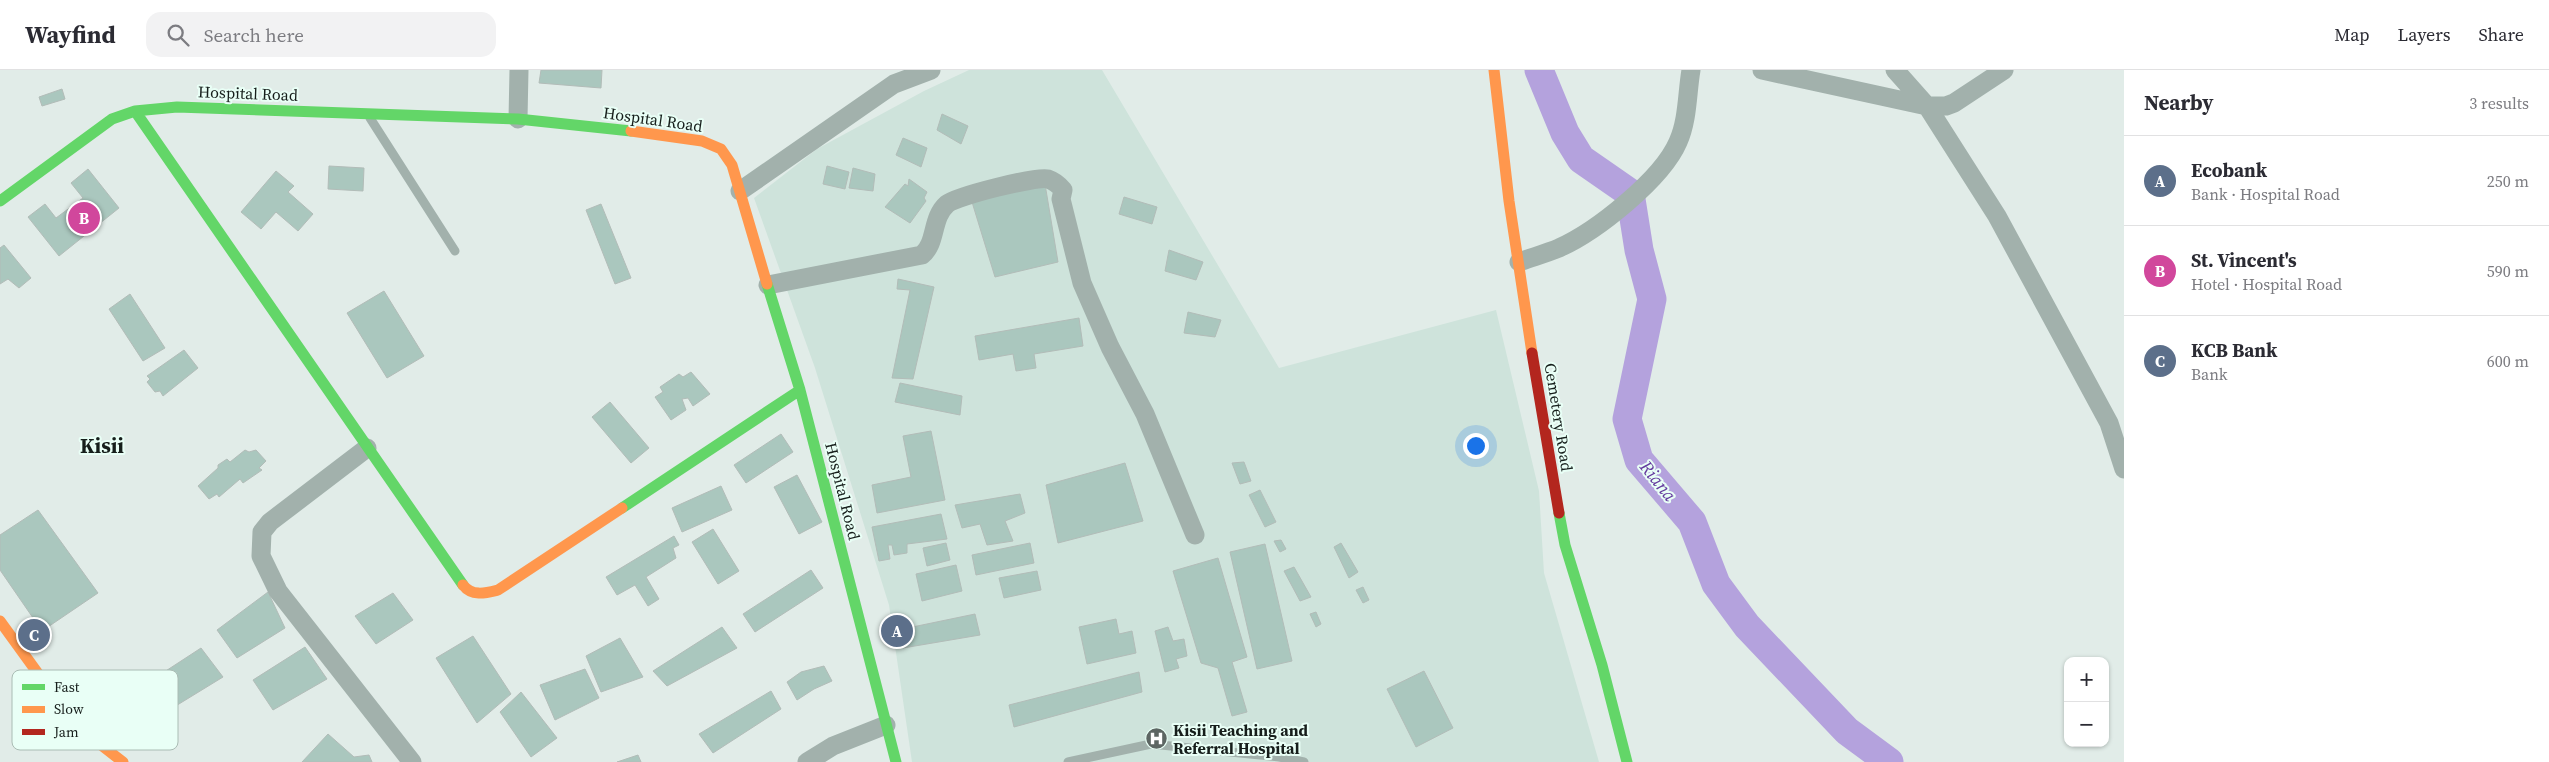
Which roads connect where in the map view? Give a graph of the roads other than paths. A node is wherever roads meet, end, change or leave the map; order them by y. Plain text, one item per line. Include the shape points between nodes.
1 (519, 70) edge
2 (931, 70) edge
3 (1494, 70) edge
4 (1691, 70) edge
5 (1762, 70) edge
6 (1895, 70) edge
7 (2004, 70) edge
8 (899, 77) edge
9 (1927, 106) junction
10 (135, 111) junction
11 (367, 114) junction
12 (518, 119) junction
13 (740, 190) junction
14 (0, 201) edge
15 (455, 252) dead end
16 (1520, 262) junction
17 (768, 285) junction
18 (800, 390) junction
19 (367, 448) junction
20 (2124, 469) edge
21 (1195, 535) dead end
22 (0, 622) edge
23 (35, 670) edge
24 (886, 724) junction
25 (108, 750) edge
26 (123, 762) edge
27 (412, 762) edge
28 (807, 762) edge
29 (896, 762) edge
30 (1068, 762) edge
31 (1304, 762) edge
32 (1627, 762) edge

1 - 12 street
2 - 8 street
3 - 16 main road, Cemetery Road via 1509,202
4 - 16 street via 1679,140 1668,161 1597,226 1560,248
5 - 9 street
6 - 9 street
7 - 9 street via 1954,103
8 - 13 street
9 - 20 street via 1998,216 2070,348 2110,423
10 - 11 main road, Hospital Road via 177,107
10 - 14 main road, Hospital Road via 112,119
10 - 19 main road
11 - 12 main road, Hospital Road
11 - 15 lane
12 - 13 main road, Hospital Road via 702,141 720,149 732,165
13 - 17 main road, Hospital Road
16 - 32 main road, Cemetery Road via 1550,472 1565,545 1602,665
17 - 18 main road, Hospital Road
17 - 21 street via 922,255 929,250 939,214 948,203 972,193 1046,178 1058,184 1063,190 1061,198 1082,283 1110,347 1145,414
18 - 19 main road via 498,590 479,594 466,588 458,579
18 - 24 main road, Hospital Road
19 - 27 street via 270,522 262,532 262,556 278,592
22 - 23 main road
24 - 28 street via 833,746
24 - 29 main road, Hospital Road
25 - 26 main road
30 - 31 lane via 1151,744

